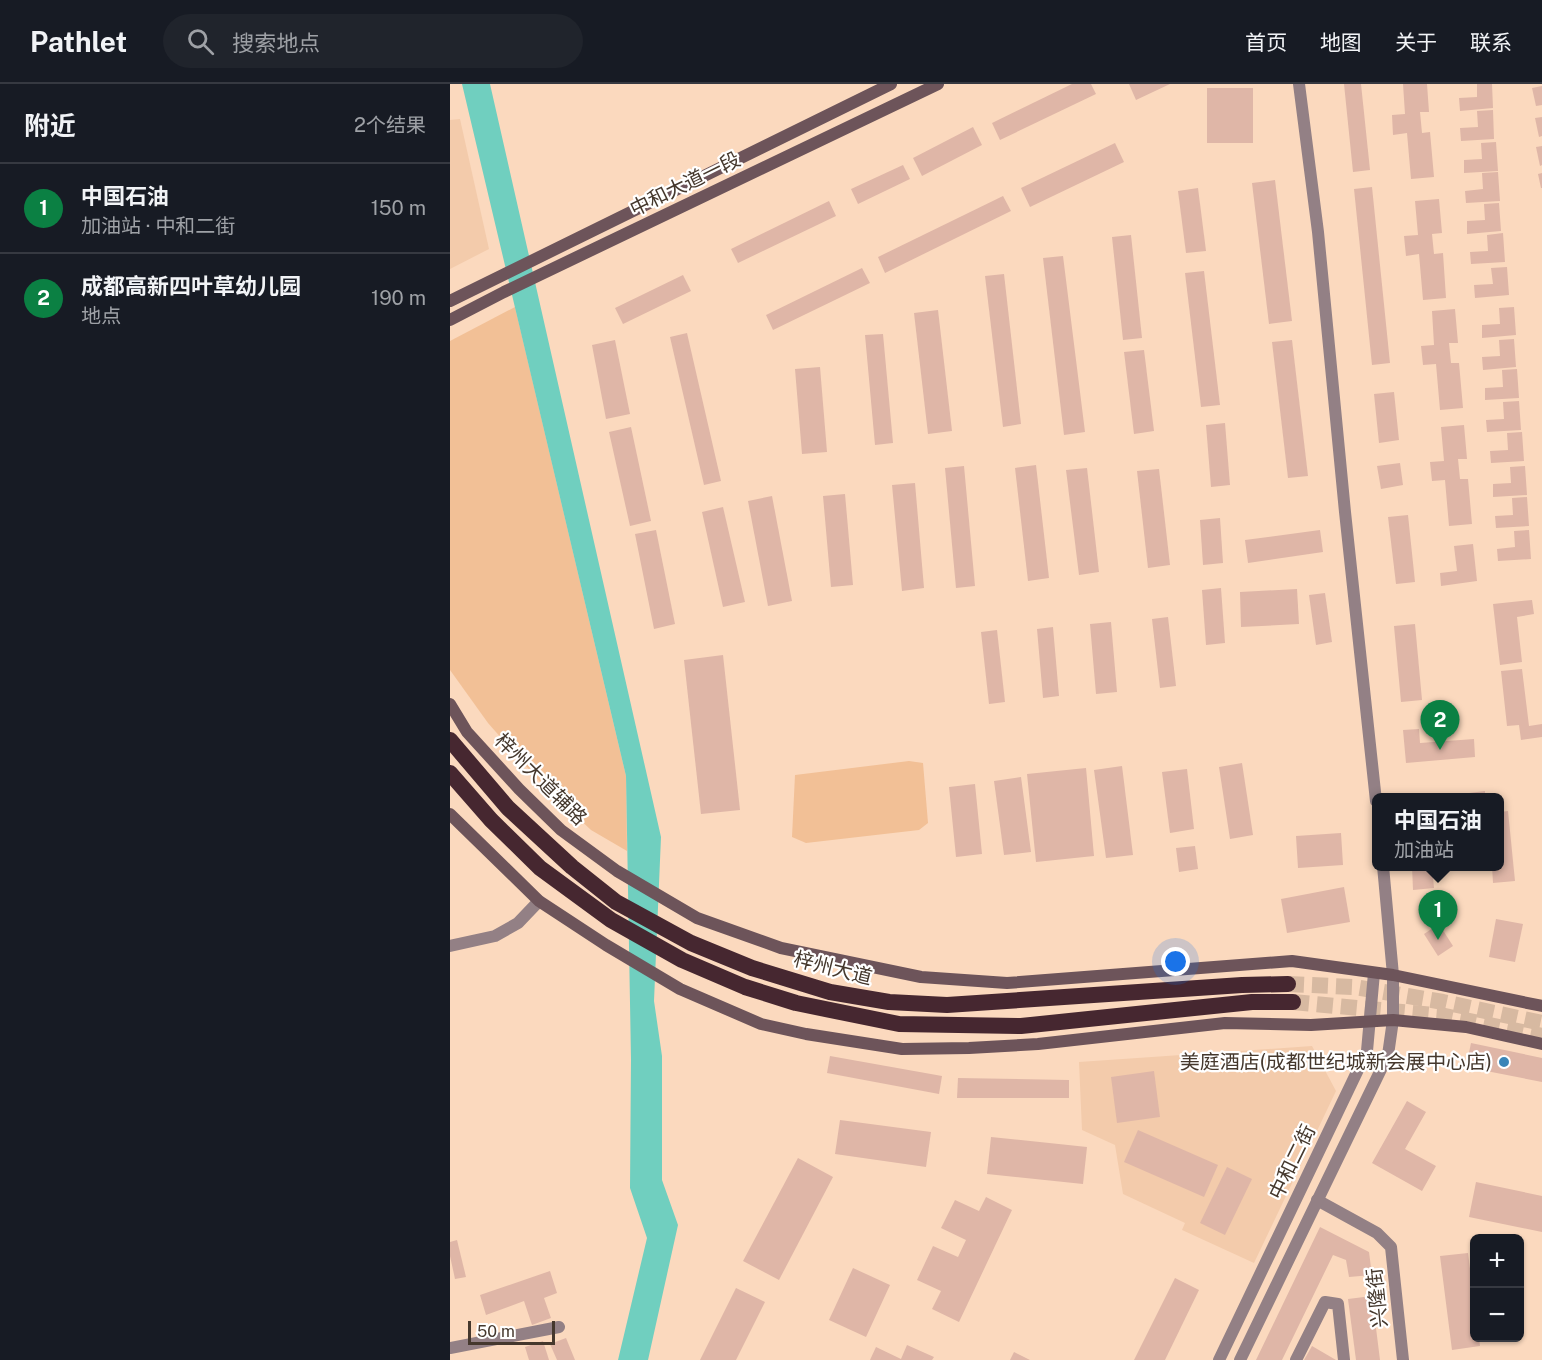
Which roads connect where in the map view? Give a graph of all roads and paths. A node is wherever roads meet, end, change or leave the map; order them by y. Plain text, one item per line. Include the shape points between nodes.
1 (891, 84) edge
2 (938, 84) edge
3 (1299, 84) edge
4 (450, 301) edge
5 (450, 320) edge
6 (450, 704) edge
7 (450, 740) edge
8 (450, 773) edge
9 (1376, 793) edge
10 (450, 814) edge
11 (1383, 871) edge
12 (539, 901) junction
13 (450, 946) edge
14 (1374, 973) junction
15 (1393, 975) junction
16 (1288, 984) tunnel mouth
17 (1293, 1002) tunnel mouth
18 (1542, 1006) edge
19 (1393, 1020) junction
20 (1370, 1021) junction
21 (1542, 1044) edge
22 (1317, 1200) junction
23 (559, 1327) dead end
24 (450, 1348) edge
25 (1219, 1360) edge
26 (1240, 1360) edge
27 (1296, 1360) edge
28 (1344, 1360) edge
29 (1404, 1360) edge

1 - 4 main road, 中和大道一段
2 - 5 main road, 中和大道一段
3 - 9 street
6 - 14 main road, 梓州大道辅路 via 467,732 561,830 617,871 697,918 781,948 921,976 1007,983 1292,961
7 - 16 highway, 梓州大道 via 508,808 616,902 691,943 752,968 830,992 889,1002 947,1005
8 - 17 highway, 梓州大道 via 490,820 540,868 611,920 682,960 745,987 796,1003 899,1024 1022,1026 1252,1002
10 - 12 main road
11 - 15 street, 中和二街
12 - 13 street via 518,923 495,936
12 - 20 main road via 680,989 761,1024 902,1049 1038,1044 1225,1023 1311,1025
14 - 15 main road, 梓州大道辅路
14 - 20 street, 中和二街
15 - 18 main road, 梓州大道辅路
15 - 19 street, 中和二街
19 - 20 main road
19 - 21 main road via 1466,1027
19 - 22 street, 中和二街 via 1388,1055
20 - 25 street, 中和二街 via 1367,1051
22 - 26 street, 中和二街
22 - 29 street, 兴隆街 via 1377,1233 1391,1247
23 - 24 street
27 - 28 street via 1325,1302 1338,1304

